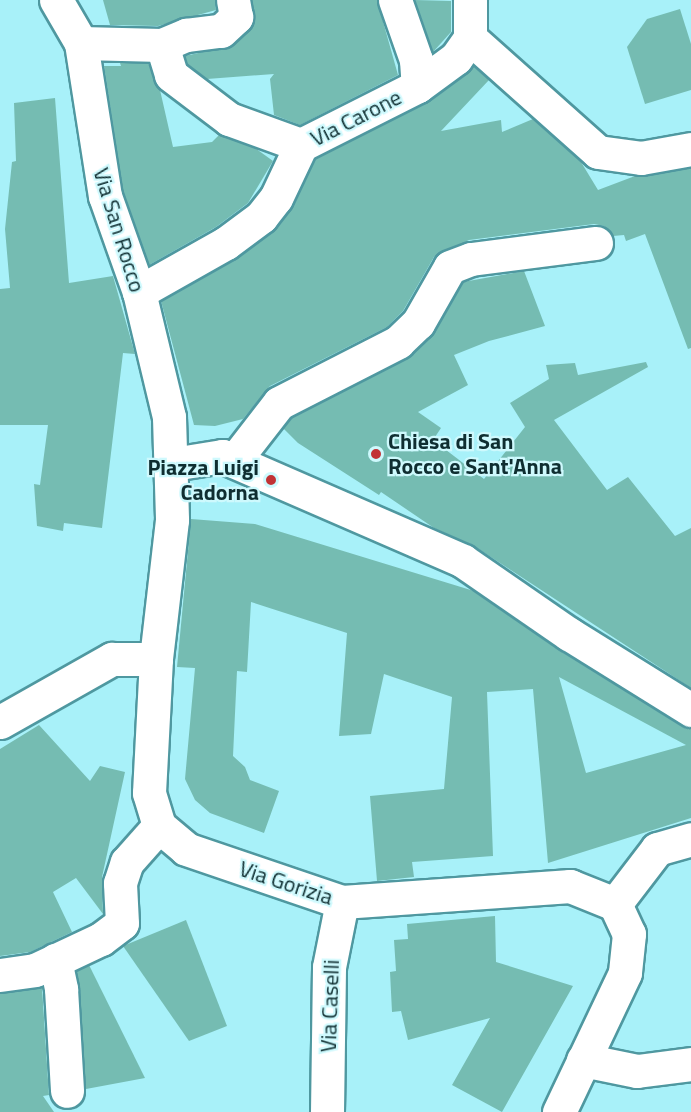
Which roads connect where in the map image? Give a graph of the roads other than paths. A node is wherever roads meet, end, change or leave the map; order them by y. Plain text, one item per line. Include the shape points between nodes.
1 (56, 0) edge
2 (233, 0) edge
3 (394, 0) edge
4 (470, 0) edge
5 (470, 39) junction
6 (81, 43) junction
7 (162, 45) junction
8 (418, 86) junction
9 (301, 145) junction
10 (691, 149) edge
11 (596, 243) dead end
12 (139, 292) junction
13 (234, 461) junction
14 (173, 464) junction
15 (156, 659) junction
16 (691, 710) edge
17 (0, 722) edge
18 (159, 826) junction
19 (691, 839) edge
20 (342, 902) junction
21 (615, 904) junction
22 (55, 960) junction
23 (0, 975) edge
24 (583, 1060) junction
25 (691, 1064) edge
26 (67, 1091) dead end
27 (327, 1112) edge
28 (559, 1112) edge

1 - 6 street, Via San Rocco
2 - 7 street via 236,17 221,31 186,35
3 - 8 street via 417,60
4 - 5 street
5 - 8 street, Via Carone via 456,58
5 - 10 street via 598,152 641,158
6 - 7 street
6 - 12 street, Via San Rocco via 105,196
7 - 9 street via 171,75 229,119
8 - 9 street, Via Carone
9 - 12 street, Via Carone via 276,198 261,217 226,243
11 - 13 street via 471,259 450,267 418,323 398,342 279,403
12 - 14 street, Via San Rocco via 169,417
13 - 14 street via 222,456
13 - 16 street via 463,561 569,634
14 - 15 street via 172,520
15 - 17 street via 112,659
15 - 18 street via 149,794
18 - 20 street, Via Gorizia via 186,849
18 - 22 street via 127,862 120,883 122,923 101,939
19 - 21 street via 657,849
20 - 21 street, Via Gorizia via 570,886
20 - 27 street, Via Caselli via 329,967
21 - 24 street via 629,934 625,974
22 - 23 street via 35,970
22 - 26 street via 61,989
24 - 25 street via 637,1071
24 - 28 street

